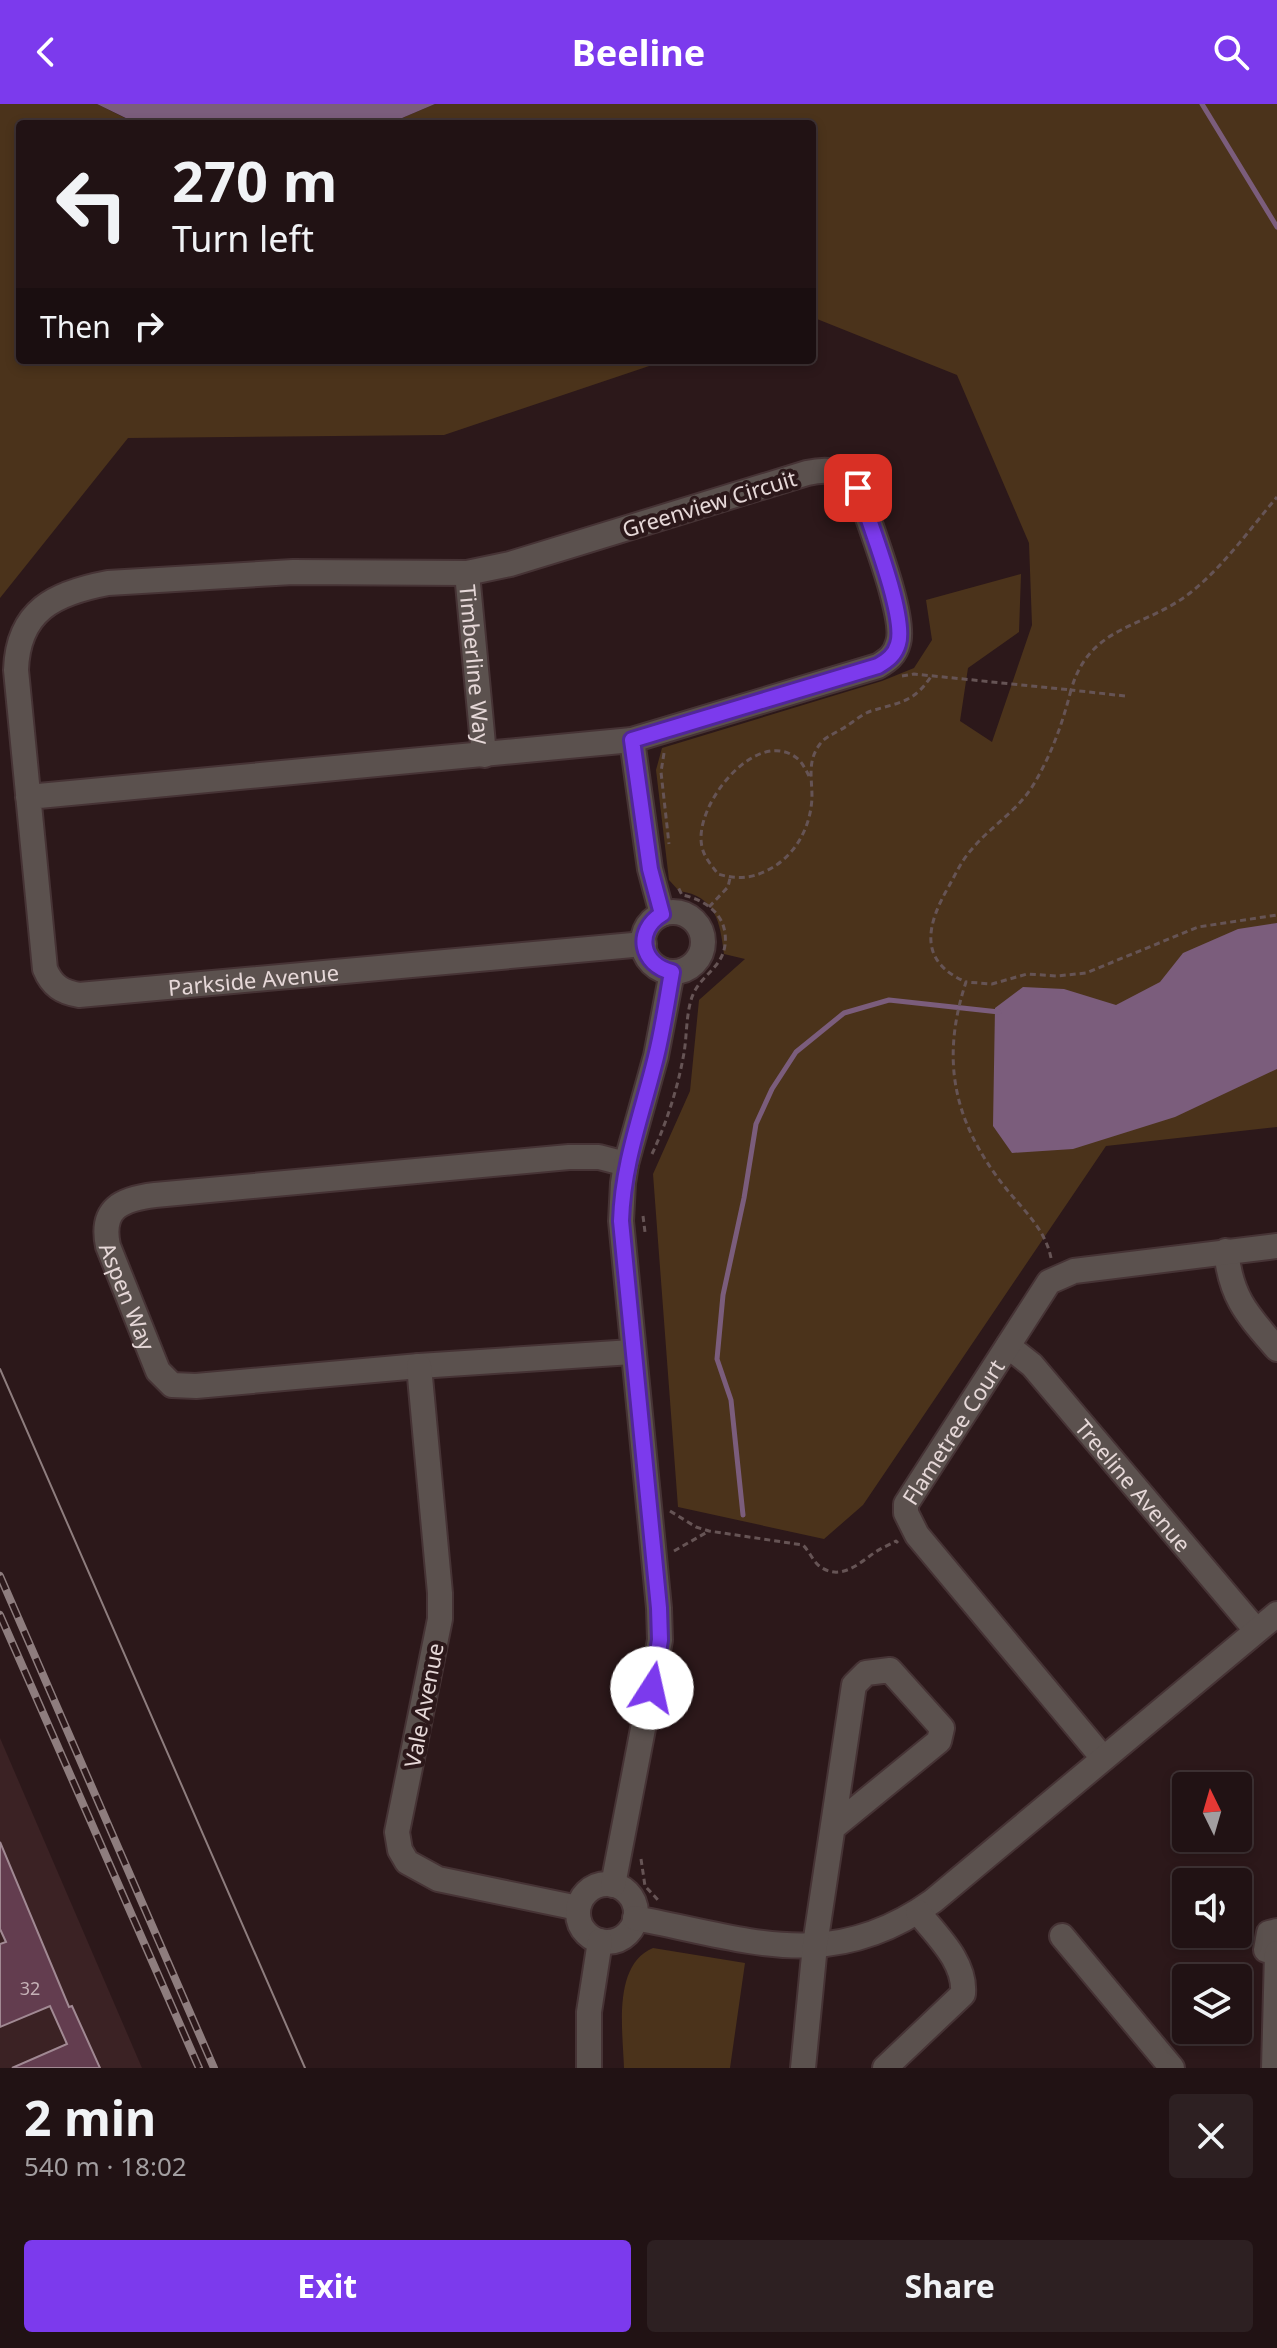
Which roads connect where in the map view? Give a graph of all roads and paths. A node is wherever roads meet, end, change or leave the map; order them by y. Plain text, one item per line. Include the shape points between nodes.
1 (1277, 497) edge
2 (467, 573) junction
3 (932, 675) junction
4 (899, 677) dead end
5 (1071, 690) junction
6 (1125, 696) dead end
7 (632, 740) junction
8 (665, 749) dead end
9 (484, 755) junction
10 (809, 776) junction
11 (28, 797) junction
12 (670, 848) dead end
13 (730, 878) junction
14 (674, 879) dead end
15 (709, 907) junction
16 (662, 914) junction
17 (1277, 915) edge
18 (644, 944) junction
19 (672, 972) junction
20 (966, 982) junction
21 (638, 1163) junction
22 (643, 1207) dead end
23 (645, 1237) dead end
24 (1277, 1246) edge
25 (1226, 1251) junction
26 (1056, 1279) junction
27 (1008, 1346) junction
28 (1277, 1349) edge
29 (632, 1352) junction
30 (419, 1366) junction
31 (671, 1524) dead end
32 (709, 1531) junction
33 (672, 1538) dead end
34 (906, 1553) dead end
35 (1277, 1614) edge
36 (1256, 1630) junction
37 (1103, 1758) junction
38 (835, 1826) junction
39 (641, 1853) dead end
40 (613, 1885) junction
41 (662, 1903) dead end
42 (578, 1908) junction
43 (918, 1912) junction
44 (635, 1918) junction
45 (1277, 1931) edge
46 (1062, 1936) dead end
47 (600, 1941) junction
48 (815, 1945) junction
49 (1277, 1953) edge
50 (589, 2068) edge
51 (803, 2068) edge
52 (885, 2068) edge
53 (1172, 2068) edge
54 (1274, 2068) edge

1 - 5 path via 1193,591 1091,649
2 - 7 street, Greenview Circuit via 807,473 834,470 850,479 858,488 898,615 894,653 878,666
2 - 9 street, Timberline Way
2 - 11 street, Greenview Circuit via 226,575 108,583 62,595 31,619 17,650
3 - 4 path
3 - 5 path
3 - 10 path via 915,697 868,712 827,737 818,746
5 - 6 path
5 - 20 path via 1060,735 1031,789 972,849 934,911 931,938 936,959 948,975
7 - 9 street, Greenview Circuit
7 - 16 street via 650,869
8 - 12 path via 661,772
9 - 11 street, Greenview Circuit
10 - 13 path via 809,815 793,851 757,875
10 - 13 path via 799,760 778,752 752,758 718,788 701,831 702,848 718,874
11 - 18 street, Parkside Avenue via 45,969 67,993
13 - 15 path
14 - 15 path via 682,895
15 - 21 path via 725,929 725,944 715,969 692,996 666,1124
16 - 18 street via 648,926
16 - 19 street via 690,917 702,932 698,960
17 - 20 path via 1198,927 1086,973
18 - 19 street via 653,963
19 - 21 street
20 - 26 path via 958,1006 954,1055 955,1088 965,1125 982,1157 1034,1219 1050,1251
21 - 29 street via 623,1183 621,1221
21 - 30 street, Aspen Way via 569,1157 155,1195 133,1198 106,1223 108,1246 158,1371 172,1385
22 - 23 path
24 - 25 street
25 - 26 street via 1074,1271
25 - 28 street via 1233,1289
26 - 27 street, Flametree Court
27 - 36 street, Treeline Avenue via 1032,1365
27 - 37 street, Flametree Court via 910,1494 906,1513 917,1535
29 - 30 street, Aspen Way
29 - 40 street via 660,1640
30 - 42 street, Vale Avenue via 440,1619 397,1832 400,1850 407,1862 438,1879
31 - 32 path via 670,1511
32 - 33 path via 674,1551
32 - 34 path via 797,1543 819,1565 838,1573 896,1541
35 - 36 street
36 - 37 street
37 - 43 street
38 - 38 street via 854,1685 866,1673 890,1670 942,1728 942,1735
38 - 48 street
39 - 41 path via 645,1886
40 - 42 street via 595,1887
40 - 44 street via 633,1901
42 - 47 street via 585,1933
43 - 48 street via 874,1934
43 - 52 street via 958,1964 965,1979 963,1994
44 - 47 street via 619,1939
44 - 48 street via 751,1942
45 - 49 street via 1269,1933 1266,1950
46 - 53 street
47 - 50 street via 589,2012
48 - 51 street
49 - 54 street

